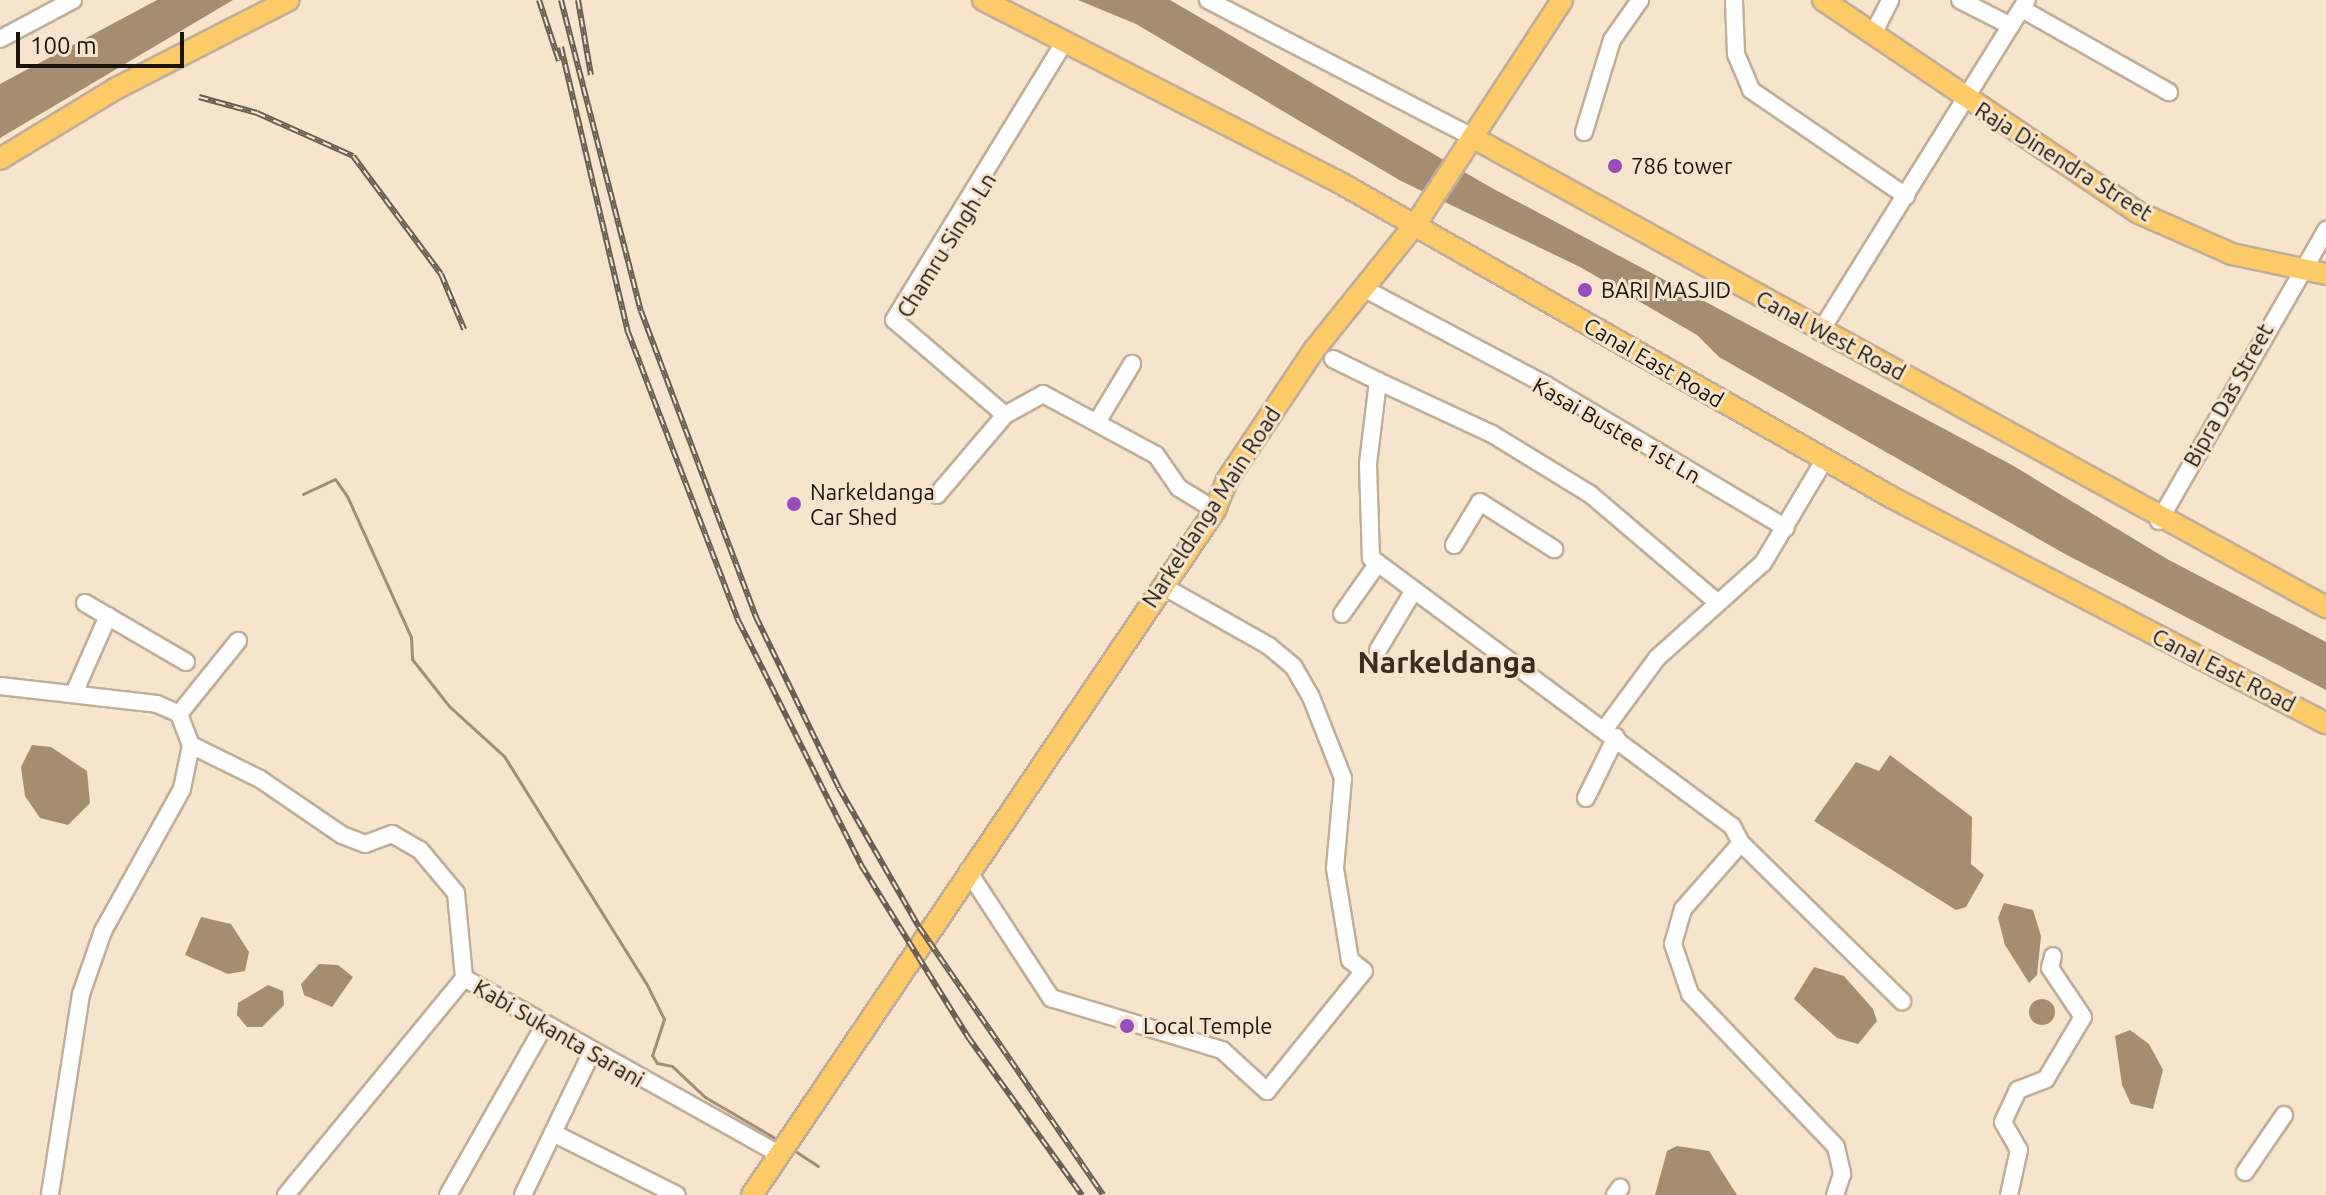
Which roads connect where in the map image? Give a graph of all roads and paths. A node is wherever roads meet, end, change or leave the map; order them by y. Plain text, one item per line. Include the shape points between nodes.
1 (73, 0) edge
2 (289, 0) edge
3 (983, 0) edge
4 (1208, 0) edge
5 (1562, 0) edge
6 (1640, 0) edge
7 (1734, 0) edge
8 (1890, 0) edge
9 (1960, 0) edge
10 (1833, 3) edge
11 (2025, 5) edge
12 (2011, 26) junction
13 (1873, 34) junction
14 (0, 39) edge
15 (1064, 43) junction
16 (2169, 92) dead end
17 (1965, 99) junction
18 (1584, 132) dead end
19 (1468, 143) junction
20 (0, 159) edge
21 (1906, 196) junction
22 (1413, 225) junction
23 (2326, 230) edge
24 (2299, 270) junction
25 (2326, 274) edge
26 (1363, 288) junction
27 (1820, 332) junction
28 (1333, 359) dead end
29 (1132, 364) dead end
30 (1378, 381) junction
31 (1005, 415) junction
32 (1097, 422) junction
33 (1825, 459) junction
34 (937, 495) dead end
35 (1215, 510) junction
36 (2159, 521) junction
37 (1786, 528) junction
38 (1454, 545) dead end
39 (1554, 549) dead end
40 (1378, 563) junction
41 (1163, 586) junction
42 (1414, 590) junction
43 (1717, 602) junction
44 (85, 603) dead end
45 (2326, 607) edge
46 (1342, 614) dead end
47 (108, 616) junction
48 (238, 641) dead end
49 (1378, 650) dead end
50 (186, 662) dead end
51 (0, 686) edge
52 (75, 691) junction
53 (179, 714) junction
54 (2326, 723) edge
55 (1610, 734) junction
56 (191, 745) junction
57 (1586, 798) dead end
58 (1741, 843) junction
59 (968, 871) junction
60 (2053, 956) dead end
61 (464, 978) junction
62 (1902, 1001) dead end
63 (544, 1026) junction
64 (591, 1054) junction
65 (2284, 1115) dead end
66 (555, 1134) junction
67 (779, 1154) junction
68 (2245, 1172) dead end
69 (650, 1189) edge
70 (50, 1195) edge
71 (286, 1195) edge
72 (448, 1195) edge
73 (523, 1195) edge
74 (677, 1195) edge
75 (752, 1195) edge
76 (1835, 1195) edge
77 (2009, 1195) edge

1 - 14 street
2 - 20 main road via 115,89
3 - 15 main road, Canal East Road
4 - 19 street, Canal West Road
5 - 19 main road
6 - 18 street via 1612,40
7 - 21 street via 1736,54 1751,90
8 - 13 street
9 - 12 street
10 - 13 main road, Raja Dinendra Street
11 - 12 street
11 - 16 street
12 - 17 street
13 - 17 main road, Raja Dinendra Street
15 - 22 main road, Canal East Road
15 - 31 street, Chamru Singh Ln via 894,320
17 - 21 street
17 - 24 main road, Raja Dinendra Street via 2137,212 2232,254
19 - 22 main road, Narkeldanga Main Road
19 - 27 main road, Canal West Road
21 - 27 street
22 - 26 main road, Narkeldanga Main Road
22 - 33 main road, Canal East Road
23 - 24 street, Bipra Das Street
24 - 25 main road, Raja Dinendra Street
24 - 36 street, Bipra Das Street
26 - 35 main road, Narkeldanga Main Road via 1227,480
26 - 37 street, Kasai Bustee 1st Ln via 1546,385
27 - 36 main road, Canal West Road
28 - 30 street
29 - 32 street
30 - 40 street via 1368,464 1371,558
30 - 43 street via 1492,434 1590,494
31 - 32 street via 1043,394
31 - 34 street
32 - 35 street via 1156,455 1179,488
33 - 37 street
33 - 54 main road, Canal East Road
35 - 41 main road, Narkeldanga Main Road
36 - 45 main road, Canal West Road
37 - 43 street via 1763,563
38 - 39 street via 1480,502
40 - 42 street
40 - 46 street
41 - 59 main road, Narkeldanga Main Road
41 - 59 street via 1269,646 1294,667 1311,697 1343,778 1335,868 1350,960 1364,971 1267,1091 1222,1050 1051,998
42 - 49 street
42 - 55 street
43 - 55 street via 1657,658
44 - 47 street
47 - 50 street
47 - 52 street
48 - 53 street
51 - 52 street
52 - 53 street
53 - 56 street
55 - 57 street
55 - 58 street via 1732,826
56 - 61 street, Kabi Sukanta Sarani via 260,779 342,835 365,844 392,834 420,850 456,893
56 - 70 street via 182,789 103,931 81,994
58 - 62 street
58 - 76 street via 1683,909 1673,944 1690,994 1836,1147 1842,1174
59 - 67 main road, Narkeldanga Main Road
60 - 77 street via 2050,968 2083,1017 2046,1079 2018,1090 2003,1122 2019,1150
61 - 63 street, Kabi Sukanta Sarani
61 - 71 street
63 - 64 street, Kabi Sukanta Sarani
63 - 72 street
64 - 66 street
64 - 67 street, Kabi Sukanta Sarani
65 - 68 street
66 - 69 street
66 - 73 street
67 - 75 main road
69 - 74 street

